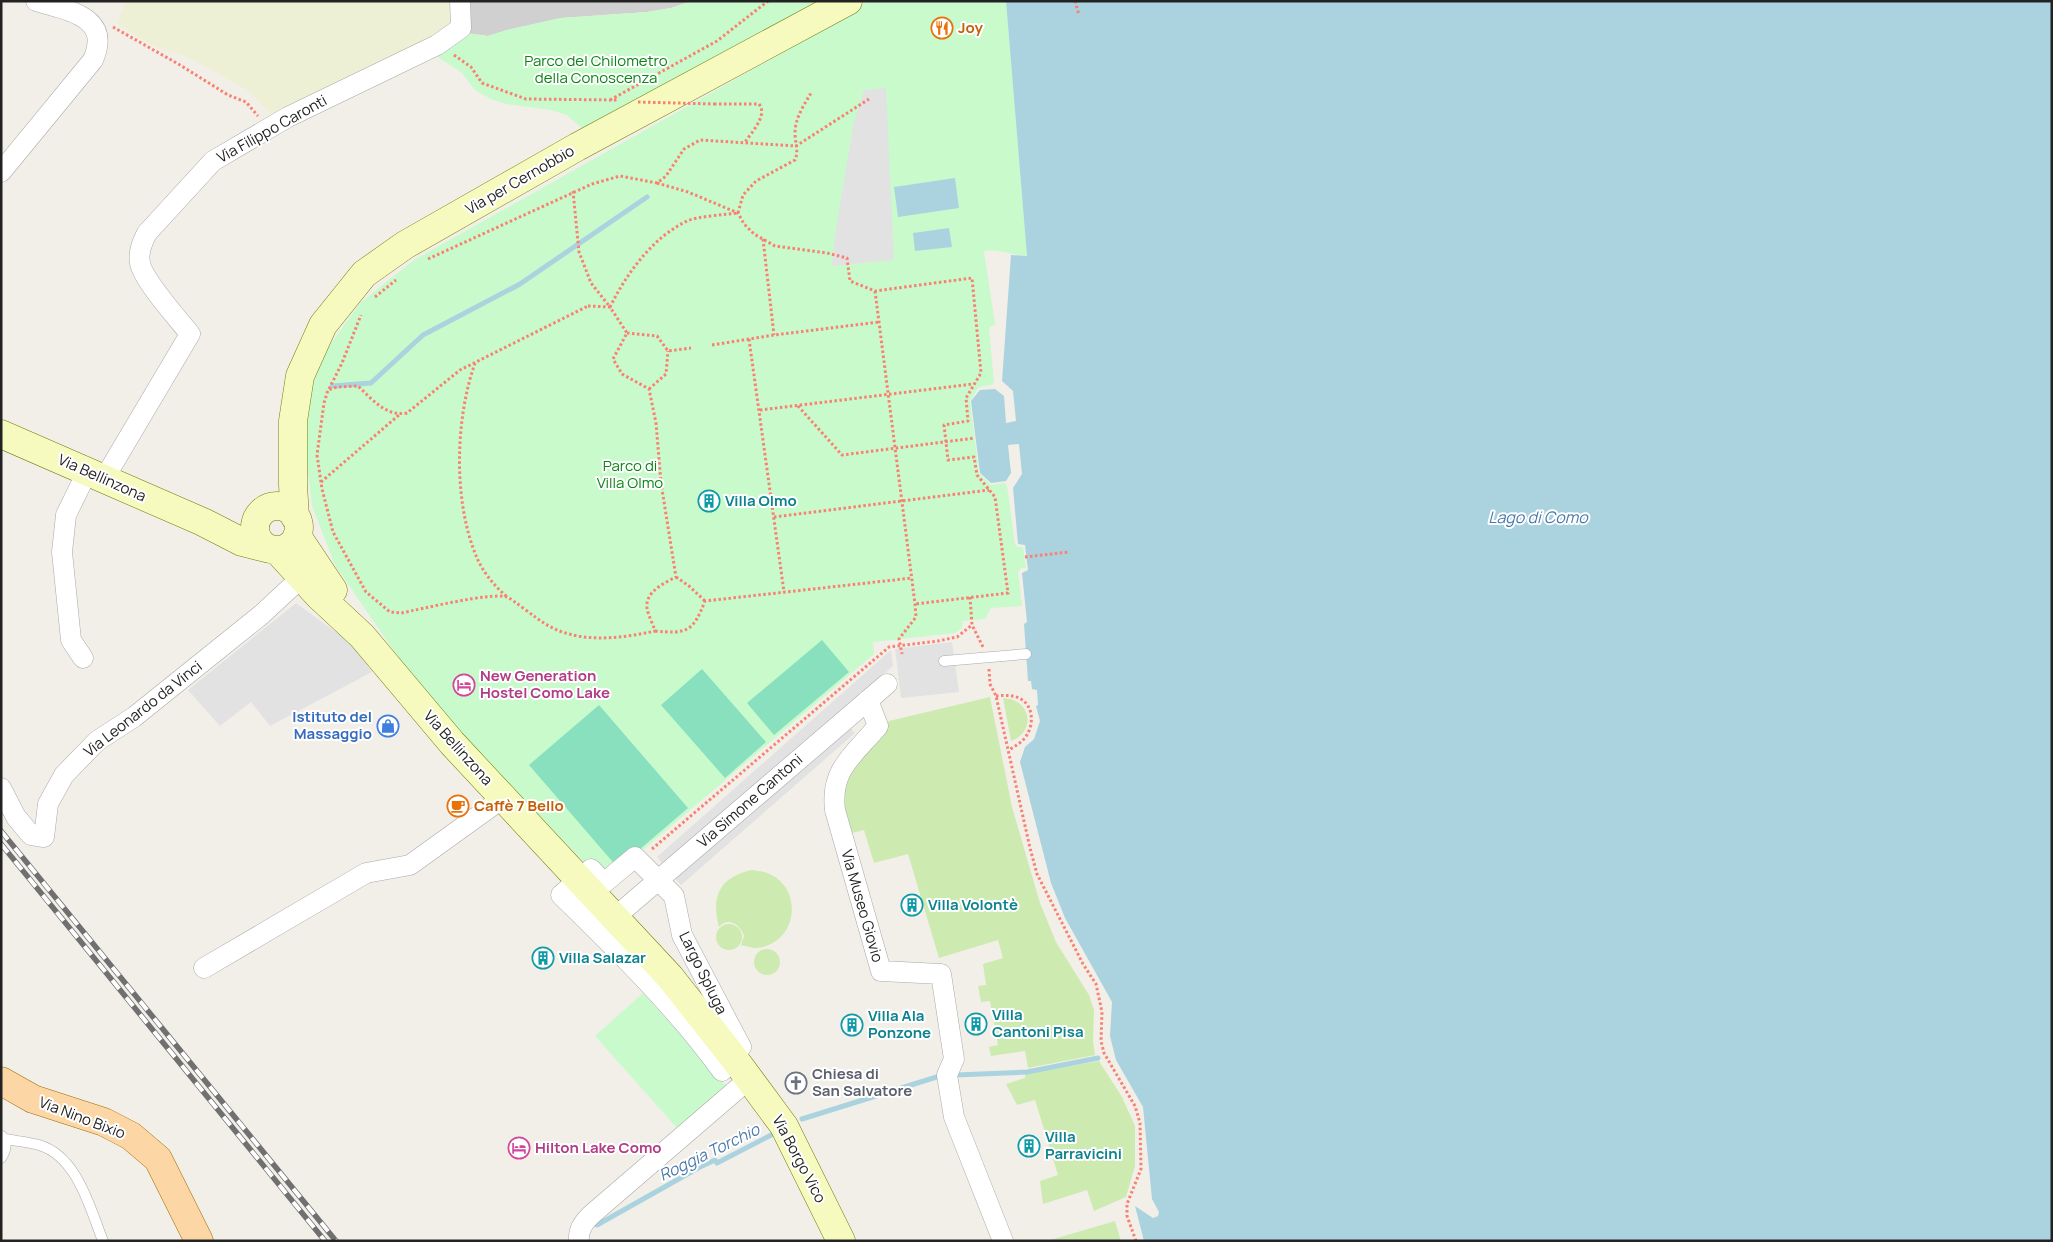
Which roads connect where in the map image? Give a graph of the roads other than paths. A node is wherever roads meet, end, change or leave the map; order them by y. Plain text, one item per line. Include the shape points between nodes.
1 (36, 1) edge
2 (460, 1) edge
3 (848, 1) edge
4 (1, 172) edge
5 (1, 434) edge
6 (293, 446) junction
7 (96, 475) junction
8 (260, 514) junction
9 (203, 522) junction
10 (285, 538) junction
11 (302, 577) junction
12 (360, 640) junction
13 (1026, 654) dead end
14 (82, 658) dead end
15 (944, 661) dead end
16 (887, 684) dead end
17 (868, 700) junction
18 (1, 788) edge
19 (503, 798) junction
20 (578, 880) junction
21 (658, 880) junction
22 (614, 918) junction
23 (204, 968) dead end
24 (733, 1057) junction
25 (749, 1079) junction
26 (1, 1082) edge
27 (3, 1137) edge
28 (1, 1158) edge
29 (103, 1241) edge
30 (199, 1241) edge
31 (579, 1241) edge
32 (841, 1241) edge
33 (1003, 1241) edge

1 - 4 street via 88,20 97,34 97,50
2 - 7 street, Via Filippo Caronti via 461,28 441,42 288,117 213,161 148,233 139,255 143,273 190,334
3 - 6 main road, Via per Cernobbio via 577,148 405,246 364,274 323,325 300,376
5 - 7 main road, Via Bellinzona
6 - 8 main road, Via per Cernobbio
6 - 10 main road, Via per Cernobbio via 293,485
7 - 9 main road, Via Bellinzona
7 - 14 street via 66,515 62,552 72,640
8 - 9 main road, Via Bellinzona via 250,522
8 - 10 main road via 255,527 263,545
8 - 10 main road, Via Bellinzona via 271,507 287,509
9 - 10 main road, Via Bellinzona via 242,542
10 - 11 main road, Via Bellinzona
10 - 12 main road, Via Bellinzona
11 - 12 main road, Via Bellinzona
11 - 18 street, Via Leonardo da Vinci via 261,615 134,717 97,741 64,775 48,804 44,837 31,835 16,818
12 - 19 main road, Via Bellinzona
13 - 15 lane
16 - 17 street, Via Simone Cantoni
17 - 21 street, Via Simone Cantoni
17 - 33 street, Via Museo Giovio via 878,726 840,770 834,788 835,810 880,971 940,974 954,1059 947,1075 954,1118
19 - 20 main road, Via Bellinzona
19 - 23 street via 410,865 366,873
20 - 21 street, Largo Spluga via 591,869 604,883 635,857
20 - 22 main road, Largo Spluga
20 - 24 street via 561,895 689,1027 722,1071
21 - 22 street, Via Simone Cantoni
21 - 24 street, Largo Spluga via 674,896 682,936 741,1047
22 - 24 main road, Largo Spluga via 670,977
24 - 25 main road, Via Borgo Vico
25 - 31 street via 582,1223
25 - 32 main road, Via Borgo Vico via 784,1126
26 - 30 main road, Via Nino Bixio via 33,1099 104,1122 131,1136 158,1159
27 - 28 lane via 6,1149
27 - 29 lane via 41,1146 72,1168

